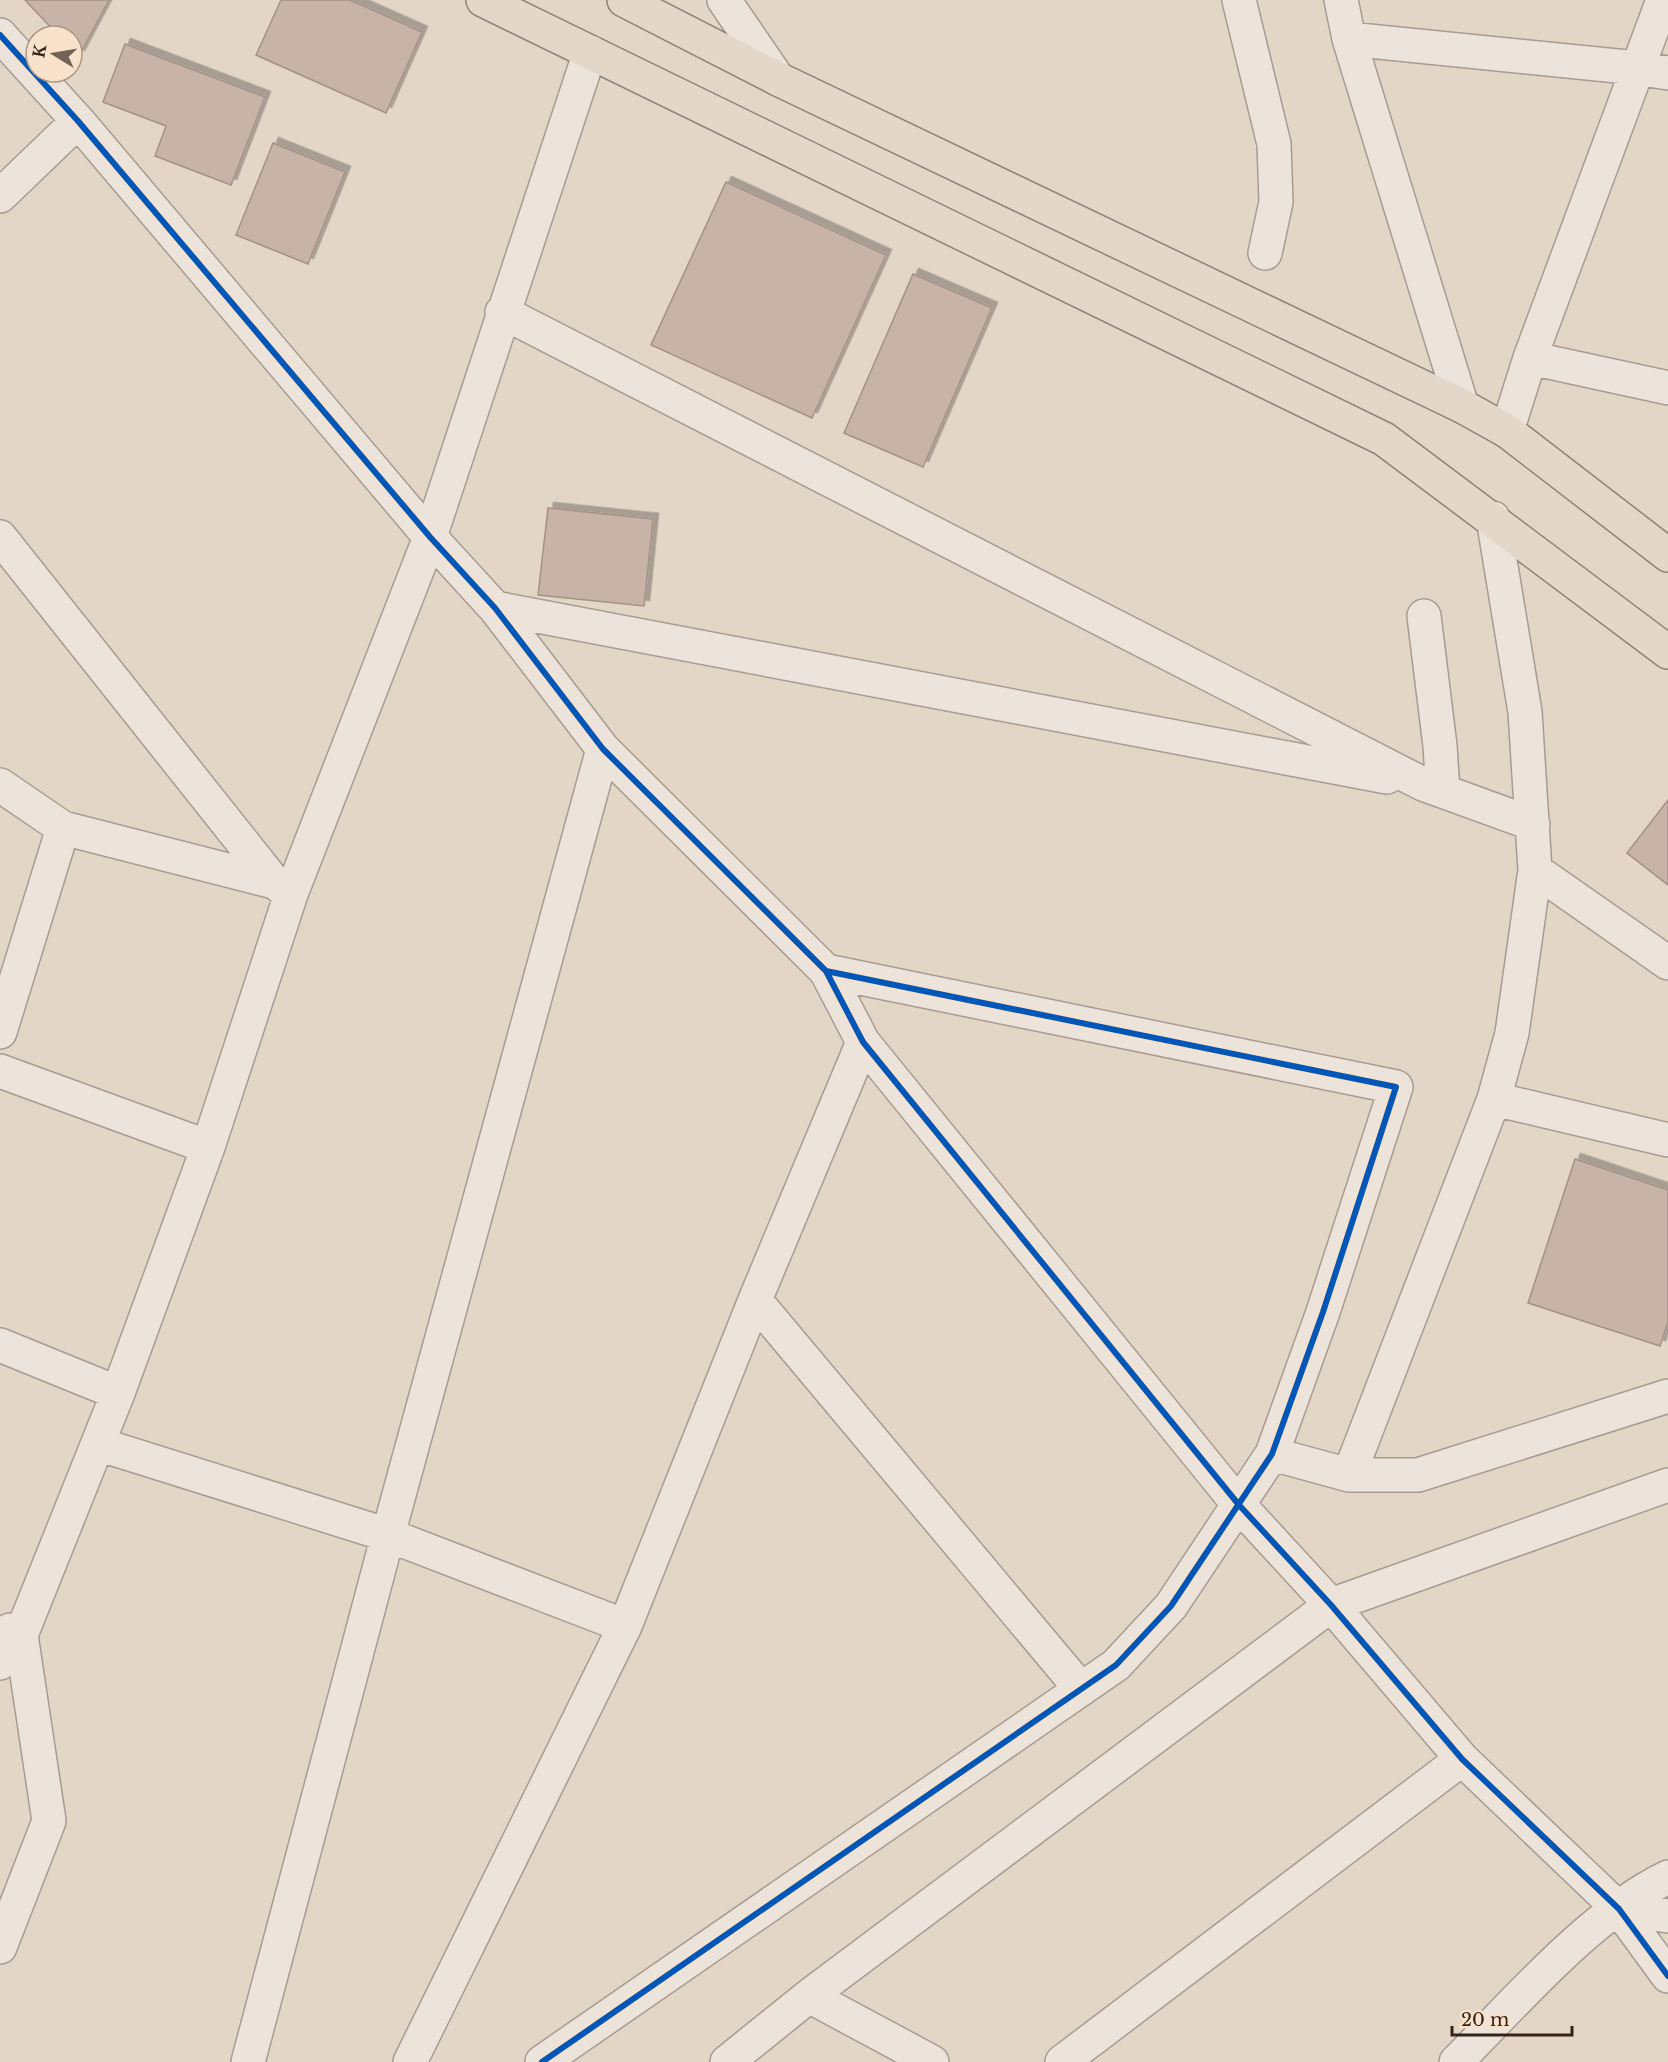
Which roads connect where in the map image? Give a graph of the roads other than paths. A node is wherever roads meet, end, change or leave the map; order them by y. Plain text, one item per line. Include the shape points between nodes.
1 (483, 0) edge
2 (624, 0) edge
3 (724, 0) edge
4 (1239, 0) edge
5 (1341, 0) edge
6 (1663, 0) edge
7 (0, 36) edge
8 (1349, 39) junction
9 (590, 52) junction
10 (1653, 71) edge
11 (778, 79) junction
12 (78, 121) junction
13 (0, 196) edge
14 (1265, 253) dead end
15 (502, 312) junction
16 (1530, 358) junction
17 (1668, 388) edge
18 (1462, 406) junction
19 (1507, 431) junction
20 (1492, 518) junction
21 (0, 537) edge
22 (430, 537) junction
23 (1668, 555) edge
24 (495, 608) junction
25 (1424, 616) dead end
26 (1668, 652) edge
27 (603, 749) junction
28 (0, 785) edge
29 (1433, 787) junction
30 (1533, 824) junction
31 (63, 828) junction
32 (1535, 870) junction
33 (283, 888) junction
34 (1668, 963) edge
35 (826, 971) junction
36 (0, 1032) edge
37 (863, 1042) junction
38 (0, 1071) edge
39 (1494, 1098) junction
40 (1668, 1140) edge
41 (208, 1147) junction
42 (755, 1300) junction
43 (0, 1345) edge
44 (118, 1393) junction
45 (1668, 1396) edge
46 (98, 1444) junction
47 (1272, 1454) junction
48 (1349, 1475) junction
49 (1668, 1485) edge
50 (1239, 1505) junction
51 (388, 1534) junction
52 (1331, 1605) junction
53 (625, 1626) junction
54 (11, 1631) edge
55 (0, 1663) edge
56 (1080, 1688) junction
57 (1462, 1759) junction
58 (1668, 1877) edge
59 (1619, 1909) junction
60 (1668, 1916) edge
61 (0, 1947) edge
62 (1668, 1976) edge
63 (809, 1996) junction
64 (248, 2062) edge
65 (410, 2062) edge
66 (542, 2062) edge
67 (727, 2062) edge
68 (932, 2062) edge
69 (1062, 2062) edge
70 (1456, 2062) edge

1 - 9 main road
2 - 11 main road
3 - 11 street
4 - 14 street via 1274,144 1276,202
5 - 8 street
6 - 10 street
7 - 12 street
8 - 10 street
8 - 18 street
9 - 15 street
9 - 20 main road via 1384,439
10 - 16 street
11 - 18 main road
12 - 13 street
12 - 22 street
15 - 22 street
15 - 29 street
16 - 17 street
16 - 19 street
18 - 19 main road
19 - 23 main road
20 - 26 main road
20 - 30 street via 1525,712
21 - 33 street
22 - 24 street
22 - 33 street
24 - 27 street
24 - 29 street
25 - 29 street via 1440,746
27 - 35 street
27 - 51 street
28 - 31 street
29 - 30 street
30 - 32 street
31 - 33 street
31 - 36 street
32 - 34 street
32 - 39 street via 1512,1034
33 - 41 street
35 - 37 street
35 - 47 street via 1396,1087
37 - 42 street
37 - 50 street
38 - 41 street
39 - 40 street
39 - 48 street
41 - 44 street
42 - 53 street
42 - 56 street
43 - 44 street
44 - 46 street
45 - 48 street via 1418,1475
46 - 51 street
46 - 54 street
47 - 48 street
47 - 50 street
49 - 52 street
50 - 52 street
50 - 56 street via 1171,1606 1116,1665
51 - 53 street
51 - 64 street
52 - 57 street
52 - 63 street
53 - 65 street
54 - 55 street
54 - 61 street via 49,1821
56 - 66 street
57 - 59 street
57 - 69 street
58 - 59 street
59 - 60 street
59 - 62 street
59 - 70 street via 1547,1970
63 - 67 street
63 - 68 street

